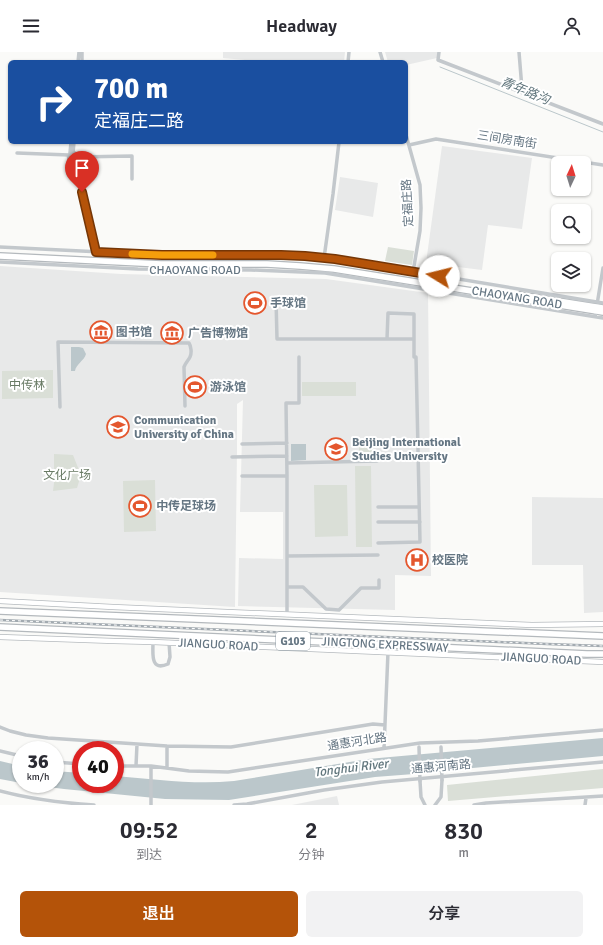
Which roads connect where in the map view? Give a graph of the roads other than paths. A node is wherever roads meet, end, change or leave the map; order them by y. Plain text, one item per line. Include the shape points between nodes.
1 (439, 52) edge
2 (519, 52) edge
3 (522, 89) dead end
4 (603, 124) edge
5 (408, 142) edge
6 (73, 144) edge
7 (339, 144) edge
8 (409, 145) junction
9 (18, 153) dead end
10 (71, 154) junction
11 (78, 157) junction
12 (74, 162) junction
13 (603, 166) edge
14 (132, 179) dead end
15 (0, 247) edge
16 (0, 252) edge
17 (96, 252) junction
18 (0, 256) edge
19 (324, 258) junction
20 (0, 262) edge
21 (603, 268) edge
22 (413, 272) junction
23 (451, 285) junction
24 (276, 299) dead end
25 (603, 303) edge
26 (603, 308) edge
27 (596, 309) junction
28 (603, 312) edge
29 (603, 318) edge
30 (387, 339) junction
31 (414, 339) junction
32 (299, 357) dead end
33 (185, 406) dead end
34 (60, 407) dead end
35 (287, 443) junction
36 (242, 444) dead end
37 (287, 456) junction
38 (232, 457) dead end
39 (376, 461) dead end
40 (287, 462) junction
41 (242, 476) dead end
42 (287, 476) junction
43 (378, 507) dead end
44 (419, 507) junction
45 (378, 522) dead end
46 (420, 522) junction
47 (378, 543) dead end
48 (378, 555) dead end
49 (287, 556) junction
50 (379, 580) dead end
51 (287, 587) junction
52 (0, 602) edge
53 (0, 611) edge
54 (287, 614) junction
55 (603, 624) edge
56 (0, 627) edge
57 (603, 632) edge
58 (555, 634) junction
59 (0, 636) edge
60 (603, 636) edge
61 (153, 642) junction
62 (169, 642) junction
63 (388, 652) junction
64 (603, 655) edge
65 (603, 662) edge
66 (385, 725) junction
67 (0, 727) edge
68 (603, 730) edge
69 (441, 742) junction
70 (137, 744) junction
71 (420, 745) junction
72 (168, 746) junction
73 (384, 748) junction
74 (0, 751) edge
75 (12, 754) edge
76 (603, 762) edge
77 (124, 766) edge
78 (136, 766) junction
79 (151, 766) junction
80 (167, 768) junction
81 (0, 791) edge
82 (603, 796) edge
83 (586, 798) junction
84 (547, 800) junction
85 (486, 804) edge
86 (94, 805) edge
87 (150, 805) edge
88 (234, 805) edge
89 (425, 805) edge
90 (435, 805) edge
91 (474, 805) edge
92 (548, 805) edge
93 (585, 805) edge

1 - 4 street via 438,60
2 - 3 street
5 - 8 street, 定福庄路
6 - 10 street
7 - 19 street
8 - 13 street, 三间房南街 via 436,139
8 - 22 street, 定福庄路 via 420,185 421,208
9 - 10 street
10 - 11 street via 76,153
10 - 12 street via 69,160
11 - 12 street
11 - 14 street via 132,156
12 - 17 street
15 - 17 street, CHAOYANG ROAD
16 - 23 highway, CHAOYANG ROAD via 161,261 300,262 334,265
17 - 19 street, CHAOYANG ROAD
18 - 23 highway, CHAOYANG ROAD via 161,264 300,266
19 - 22 street, CHAOYANG ROAD
20 - 23 street, CHAOYANG ROAD via 138,269 314,272
21 - 27 street
22 - 23 street, CHAOYANG ROAD
23 - 27 highway, CHAOYANG ROAD
23 - 27 street, CHAOYANG ROAD
24 - 30 street via 277,339
25 - 27 street, CHAOYANG ROAD
26 - 27 highway, CHAOYANG ROAD
27 - 28 highway, CHAOYANG ROAD
27 - 29 street, CHAOYANG ROAD
30 - 31 street
30 - 31 street via 388,313 414,314
31 - 44 street
32 - 35 street via 299,403 286,403
33 - 34 street via 184,367 191,355 189,343 58,342
35 - 36 street
35 - 37 street
37 - 38 street
37 - 40 street
39 - 40 street
40 - 42 street
41 - 42 street
42 - 49 street
43 - 44 street
44 - 46 street
45 - 46 street
46 - 47 street via 420,542
48 - 49 street
49 - 51 street
50 - 51 street via 379,588 361,588 339,610 326,609 303,587
51 - 54 street
52 - 54 main road
53 - 58 highway, JINGTONG EXPRESSWAY / G103
54 - 55 main road via 532,625
56 - 64 highway, JINGTONG EXPRESSWAY / G103
57 - 58 highway
58 - 60 highway, JINGTONG EXPRESSWAY / G103
59 - 61 main road, JIANGUO ROAD
61 - 62 main road, JIANGUO ROAD
61 - 62 street via 153,659 155,664 162,666 168,664
62 - 63 main road, JIANGUO ROAD
63 - 65 main road, JIANGUO ROAD
63 - 66 street
66 - 72 street via 373,724 231,747
66 - 73 street
67 - 70 street via 26,736
68 - 69 street, 通惠河北路
69 - 71 street, 通惠河北路
69 - 90 street, bridge via 441,797
70 - 72 street
70 - 78 street
71 - 73 street, 通惠河北路
71 - 89 street, bridge via 421,797
72 - 80 street
73 - 80 street, 通惠河北路 via 228,772
74 - 75 street
76 - 88 street, 通惠河南路 via 382,782
77 - 78 street, 通惠河北路
78 - 79 street, 通惠河北路
79 - 80 street, 通惠河北路
79 - 87 street
81 - 86 street via 19,796
82 - 83 street
83 - 84 street
83 - 93 street
84 - 85 street
84 - 92 street
85 - 91 street

